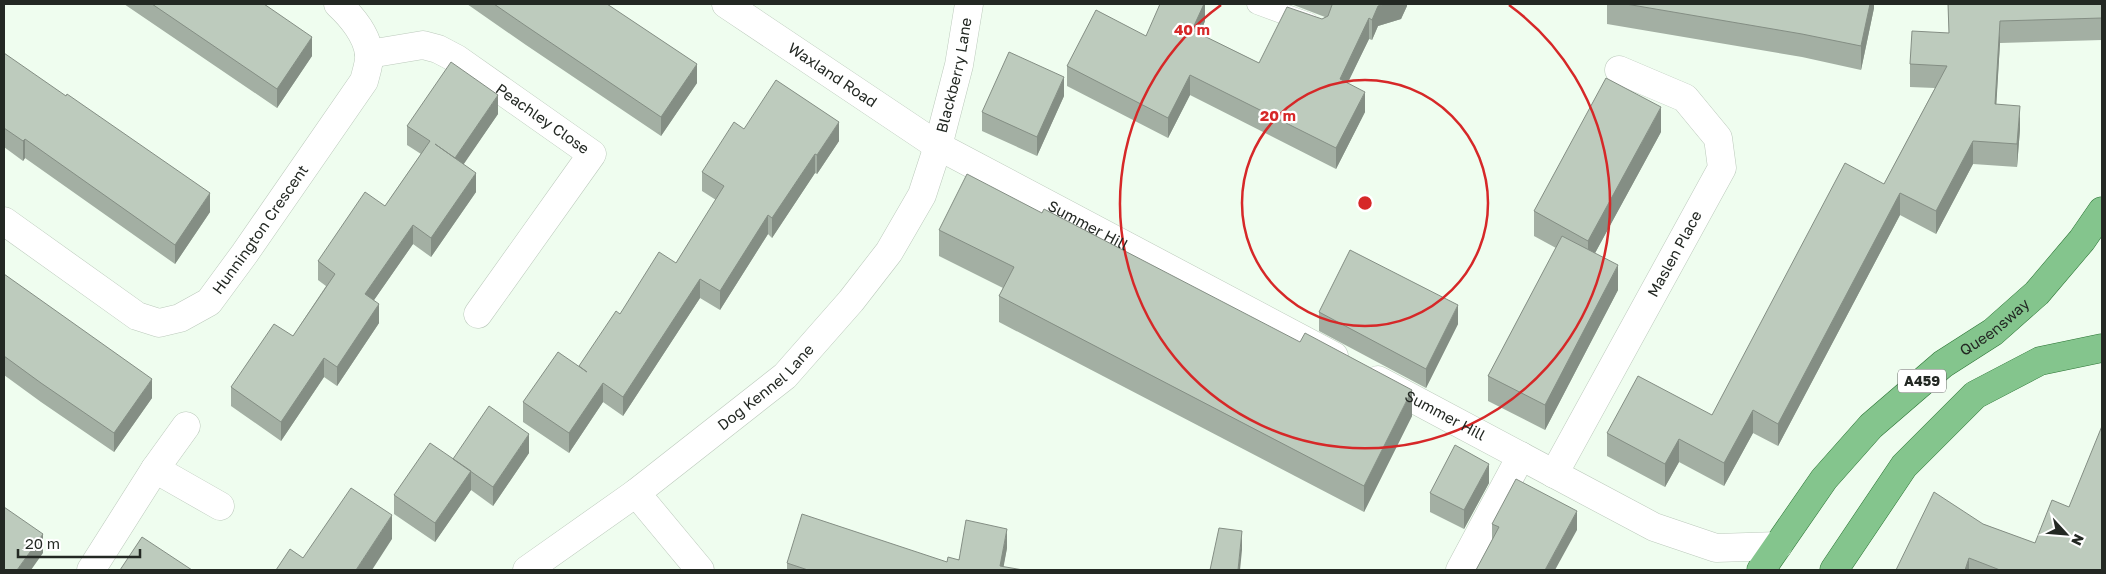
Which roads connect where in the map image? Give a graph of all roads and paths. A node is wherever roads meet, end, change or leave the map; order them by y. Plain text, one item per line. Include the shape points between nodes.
1 (338, 4) edge
2 (726, 4) edge
3 (969, 4) edge
4 (1257, 4) edge
5 (1320, 27) edge
6 (369, 54) junction
7 (1619, 70) dead end
8 (938, 146) junction
9 (2102, 211) edge
10 (4, 222) edge
11 (478, 314) dead end
12 (2102, 348) edge
13 (186, 426) dead end
14 (1521, 456) junction
15 (155, 469) junction
16 (1554, 474) junction
17 (636, 493) junction
18 (220, 506) dead end
19 (1778, 546) junction
20 (91, 570) edge
21 (527, 570) edge
22 (700, 570) edge
23 (1460, 570) edge
24 (1761, 570) edge
25 (1834, 570) edge

1 - 6 street via 364,37
2 - 8 street, Waxland Road
3 - 8 street, Blackberry Lane via 959,65
4 - 5 lane
6 - 10 street, Hunnington Crescent via 364,81 245,253 208,302 180,318 159,323 137,316
6 - 11 street, Peachley Close via 424,45 438,49 592,154
7 - 16 street, Maslen Place via 1685,98 1718,138 1722,168
8 - 14 street, Summer Hill
8 - 17 street, Dog Kennel Lane via 922,195 889,252 842,314 785,376
9 - 19 main road, Queensway / A459 via 2037,293 1993,332 1942,364 1872,426 1824,479
12 - 25 main road via 2040,361 1975,395 1904,466
13 - 15 street
14 - 16 street, Summer Hill
14 - 23 street
15 - 18 street
15 - 20 street
16 - 19 street, Summer Hill via 1654,527 1716,548
17 - 21 street, Dog Kennel Lane
17 - 22 street
19 - 24 main road, Queensway / A459

